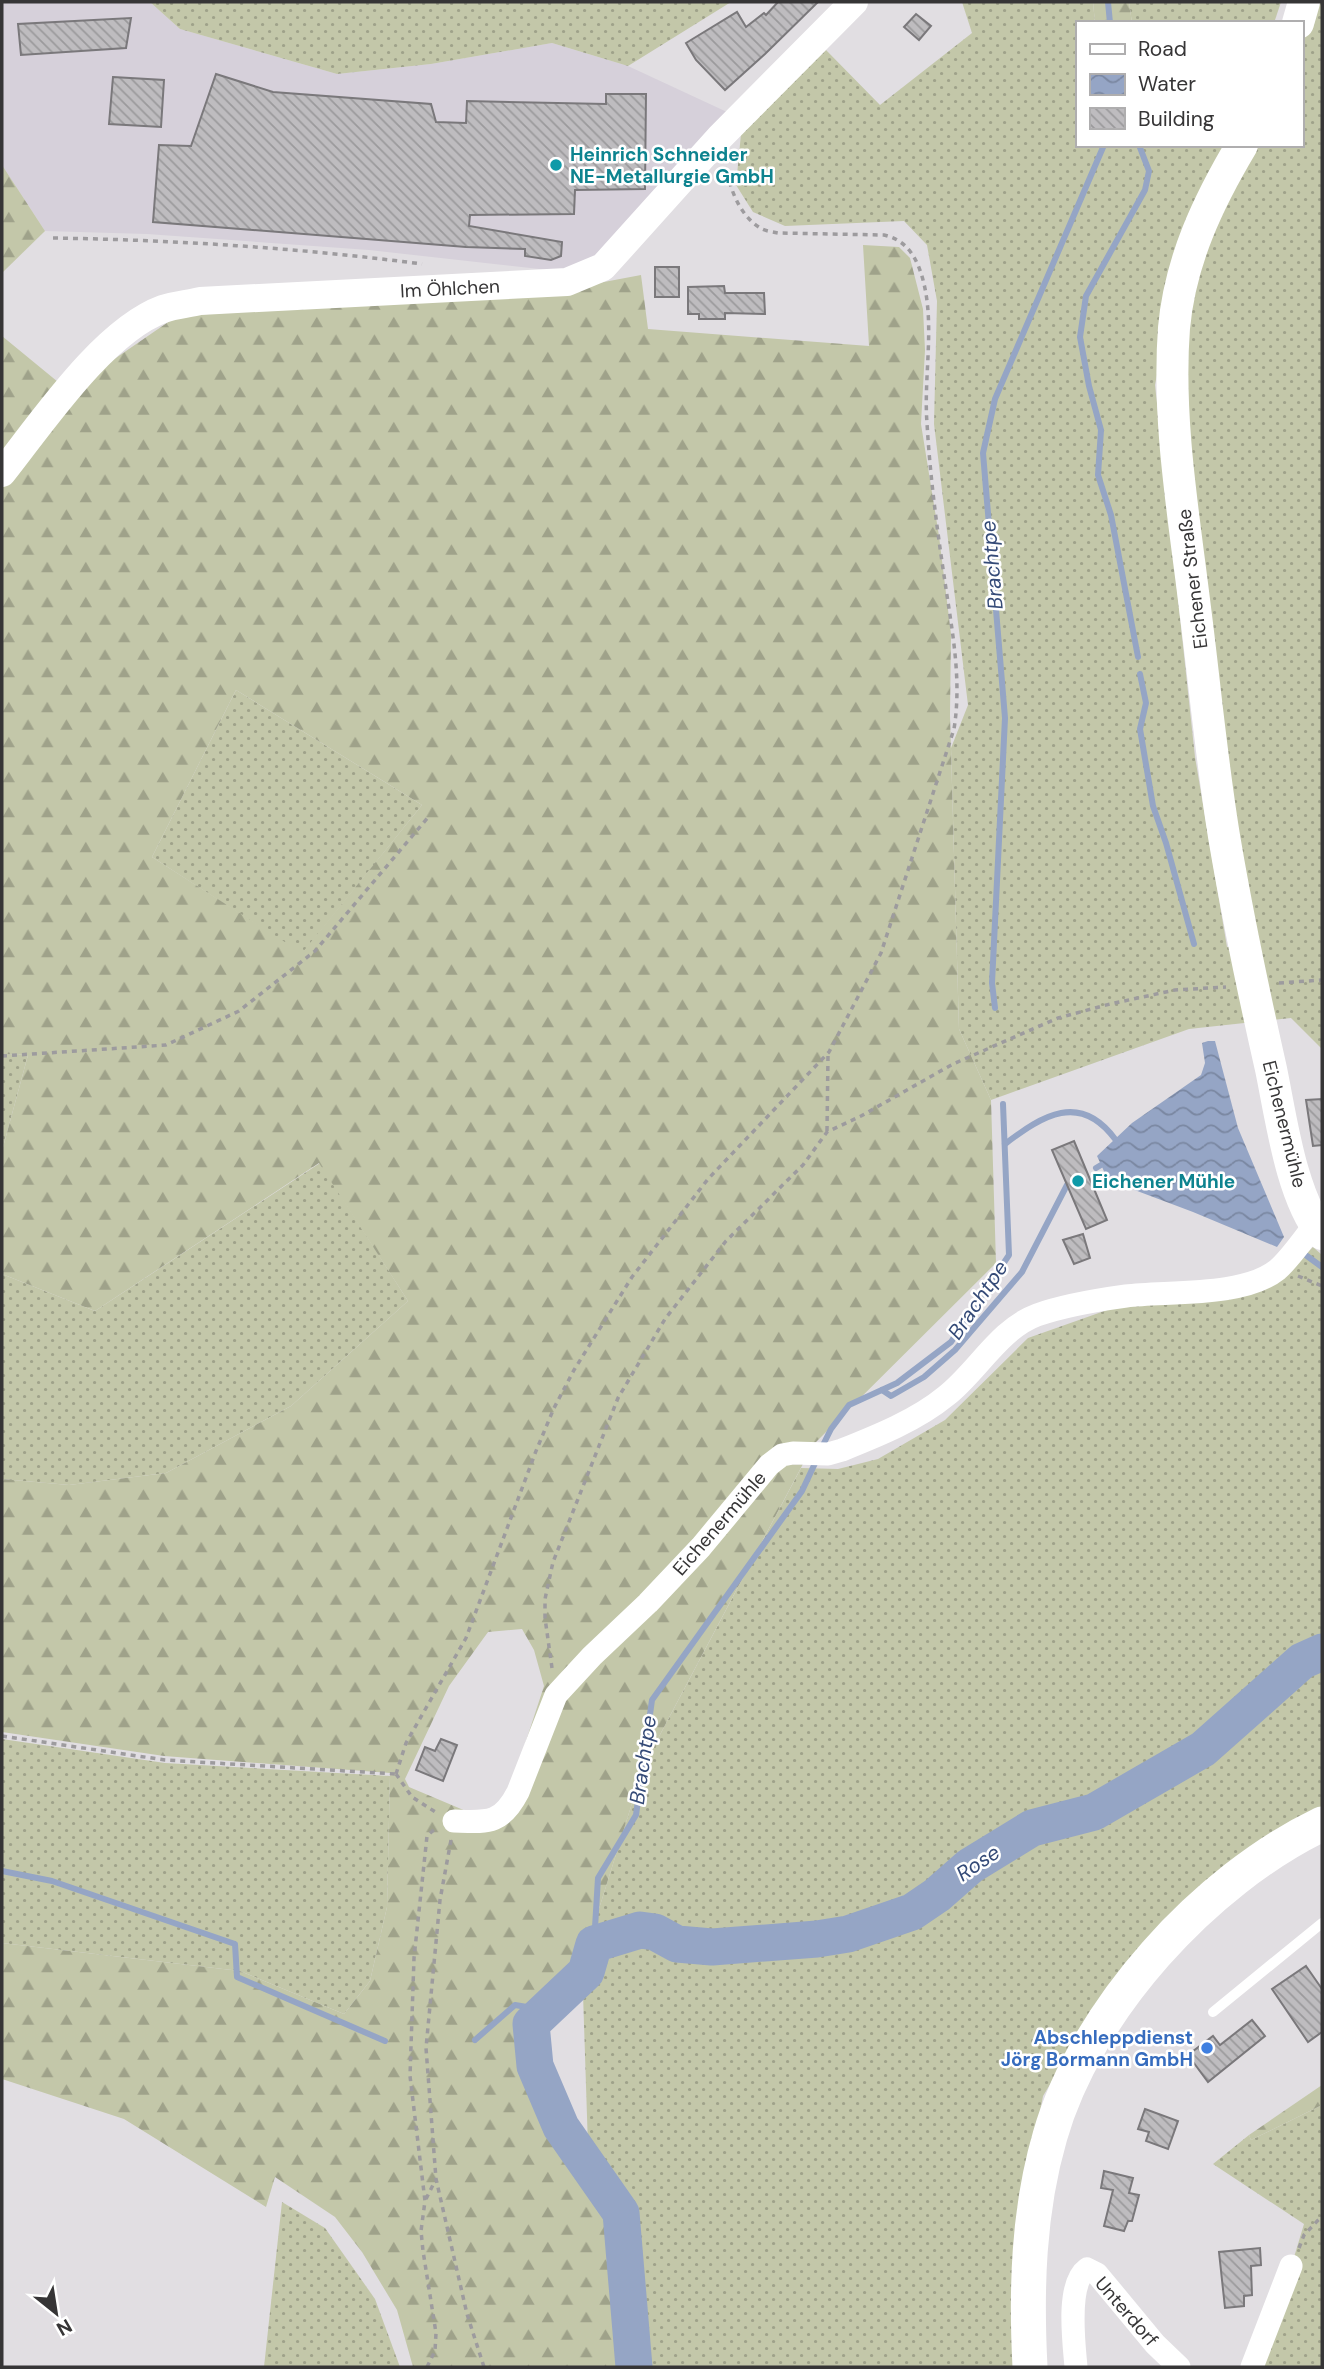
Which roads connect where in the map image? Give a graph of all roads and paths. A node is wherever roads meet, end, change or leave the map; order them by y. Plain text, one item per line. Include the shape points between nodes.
1 (854, 2) edge
2 (1304, 2) edge
3 (1299, 21) edge
4 (720, 137) junction
5 (1241, 147) edge
6 (53, 238) dead end
7 (423, 264) dead end
8 (2, 473) edge
9 (430, 815) dead end
10 (1175, 990) dead end
11 (1260, 1021) joint
12 (829, 1052) junction
13 (2, 1056) edge
14 (827, 1132) junction
15 (1319, 1229) edge
16 (556, 1695) junction
17 (2, 1736) edge
18 (396, 1774) junction
19 (454, 1821) junction
20 (1322, 1824) edge
21 (1322, 1923) edge
22 (1213, 2012) dead end
23 (436, 2179) junction
24 (425, 2201) junction
25 (1322, 2216) edge
26 (1291, 2266) joint
27 (427, 2367) edge
28 (484, 2367) edge
29 (1030, 2367) edge
30 (1076, 2367) edge
31 (1178, 2367) edge
32 (1252, 2367) edge

1 - 4 street, Im Öhlchen
2 - 3 main road
4 - 8 street, Im Öhlchen via 603,267 567,282 223,300 163,309 139,321 88,365
4 - 12 path via 736,200 761,229 897,239 918,266 927,306 926,422 959,701 944,764 881,953
5 - 11 main road, Eichener Straße via 1216,188 1190,250 1174,325 1171,387 1225,841
6 - 7 path via 145,239
9 - 13 path via 314,951 239,1011 166,1045
10 - 14 path via 1058,1018 953,1064
11 - 15 main road, Eichenermühle via 1300,1191
12 - 14 path
12 - 18 path via 708,1179 632,1278 574,1370 536,1451 466,1638 406,1743
14 - 16 path via 803,1166 726,1241 666,1319 618,1398 553,1562 545,1599
15 - 16 street, Eichenermühle via 1277,1270 1258,1280 1201,1291 1127,1296 1036,1315 1005,1336 929,1409 828,1454 782,1455 657,1594
16 - 19 street via 503,1815 490,1821
17 - 18 path via 165,1760
18 - 19 path via 412,1797
19 - 23 path via 440,1900 426,2048
19 - 24 path via 427,1836 414,1958 410,2076
20 - 29 main road via 1257,1863 1183,1925 1141,1971 1083,2058 1050,2135 1033,2213 1027,2317
21 - 22 lane
23 - 24 path
23 - 28 path
24 - 27 path via 423,2251 436,2333 435,2351
25 - 26 path via 1304,2235
26 - 32 street
30 - 31 street, Unterdorf via 1075,2289 1079,2275 1087,2269 1097,2274

